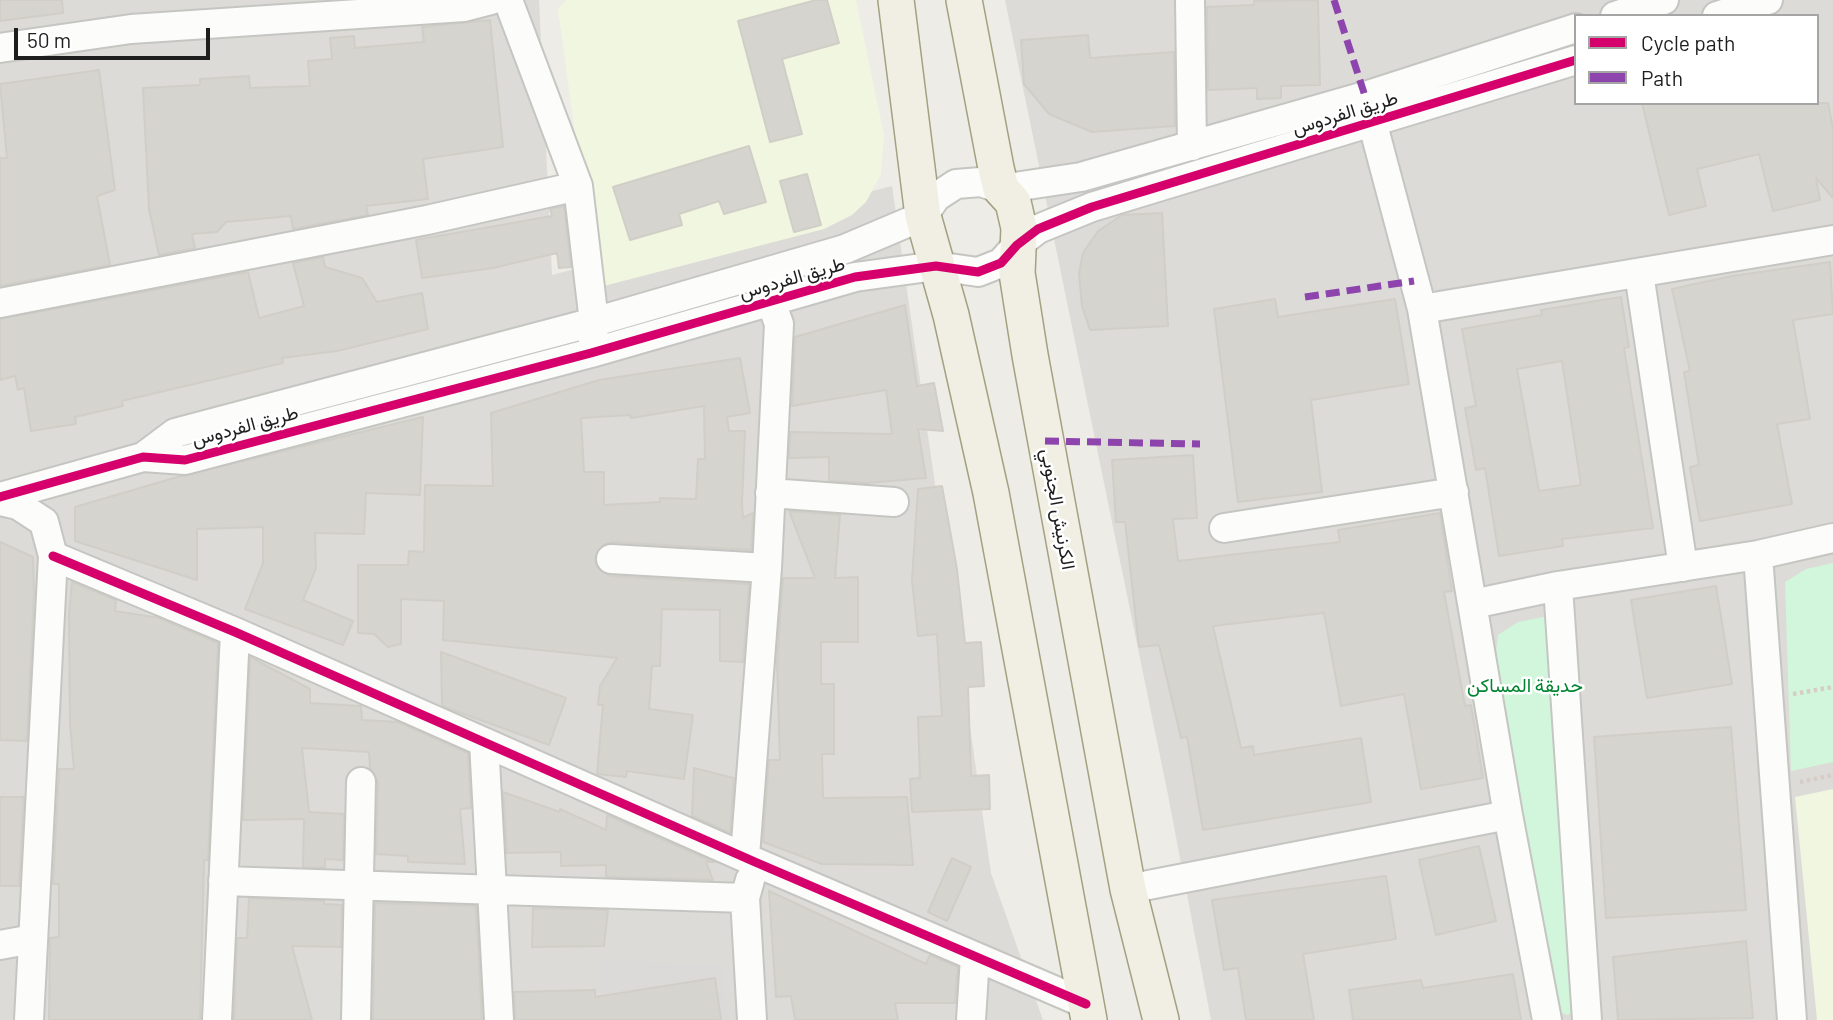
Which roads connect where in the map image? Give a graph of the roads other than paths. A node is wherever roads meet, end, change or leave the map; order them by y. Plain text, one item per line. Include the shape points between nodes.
1 (491, 0) edge
2 (508, 0) edge
3 (896, 0) edge
4 (964, 0) edge
5 (1190, 0) edge
6 (1664, 0) edge
7 (1768, 0) edge
8 (1621, 14) edge
9 (1723, 14) edge
10 (1574, 29) edge
11 (0, 48) edge
12 (1574, 61) edge
13 (1366, 96) junction
14 (1372, 124) junction
15 (1192, 146) junction
16 (578, 186) junction
17 (1001, 189) junction
18 (923, 216) junction
19 (1833, 240) edge
20 (1017, 245) junction
21 (936, 266) junction
22 (1639, 273) junction
23 (771, 302) junction
24 (0, 303) edge
25 (1422, 309) junction
26 (594, 322) junction
27 (592, 353) junction
28 (143, 457) junction
29 (1454, 492) junction
30 (771, 494) junction
31 (0, 499) edge
32 (894, 502) dead end
33 (1224, 528) dead end
34 (1833, 538) edge
35 (1758, 555) junction
36 (53, 556) junction
37 (611, 559) dead end
38 (1683, 567) junction
39 (767, 568) junction
40 (1558, 586) junction
41 (1473, 604) junction
42 (235, 632) junction
43 (484, 742) junction
44 (361, 782) dead end
45 (1508, 815) junction
46 (750, 859) junction
47 (223, 881) junction
48 (358, 885) junction
49 (1128, 889) junction
50 (494, 891) junction
51 (745, 898) junction
52 (33, 939) junction
53 (0, 945) edge
54 (975, 957) junction
55 (1088, 1012) edge
56 (29, 1020) edge
57 (217, 1020) edge
58 (356, 1020) edge
59 (499, 1020) edge
60 (752, 1020) edge
61 (971, 1020) edge
62 (1161, 1020) edge
63 (1547, 1020) edge
64 (1587, 1020) edge
65 (1792, 1020) edge

1 - 11 street via 464,7 131,29
2 - 16 street
3 - 18 main road
4 - 17 main road, الكرنيش الجنوبي
5 - 15 street
6 - 8 street
7 - 9 street
10 - 13 street, طريق الفردوس
12 - 14 street, طريق الفردوس
13 - 14 street
13 - 15 street, طريق الفردوس
14 - 20 street, طريق الفردوس via 1092,207 1038,229
14 - 25 street
15 - 17 street, طريق الفردوس via 1081,177
16 - 24 street
16 - 26 street
17 - 18 street, طريق الفردوس via 981,182 956,184 936,197
17 - 20 main road, الكرنيش الجنوبي via 1013,202 1019,228
18 - 21 main road
18 - 26 street, طريق الفردوس via 845,249
19 - 22 street
20 - 21 street, طريق الفردوس via 1001,262 978,272
20 - 49 main road, الكرنيش الجنوبي via 1030,355
21 - 23 street, طريق الفردوس via 855,277
21 - 55 main road via 990,492
22 - 25 street
22 - 38 street
23 - 27 street, طريق الفردوس
23 - 30 street via 779,324
25 - 29 street
26 - 27 street
26 - 28 street, طريق الفردوس via 174,433
27 - 28 street, طريق الفردوس via 185,460
28 - 31 street, طريق الفردوس
29 - 33 street
29 - 41 street
30 - 32 street
30 - 39 street
31 - 36 street via 44,523
34 - 35 street
35 - 38 street
35 - 65 street
36 - 42 street
36 - 52 street
37 - 39 street
38 - 40 street
39 - 46 street
40 - 41 street
40 - 64 street
41 - 45 street
42 - 43 street
42 - 47 street
43 - 46 street
43 - 50 street
44 - 48 street
45 - 49 street
45 - 63 street
46 - 51 street
46 - 54 street
47 - 48 street
47 - 57 street
48 - 50 street
48 - 58 street
49 - 62 main road, الكرنيش الجنوبي
50 - 51 street
50 - 59 street
51 - 60 street
52 - 53 street
52 - 56 street
54 - 55 street
54 - 61 street

